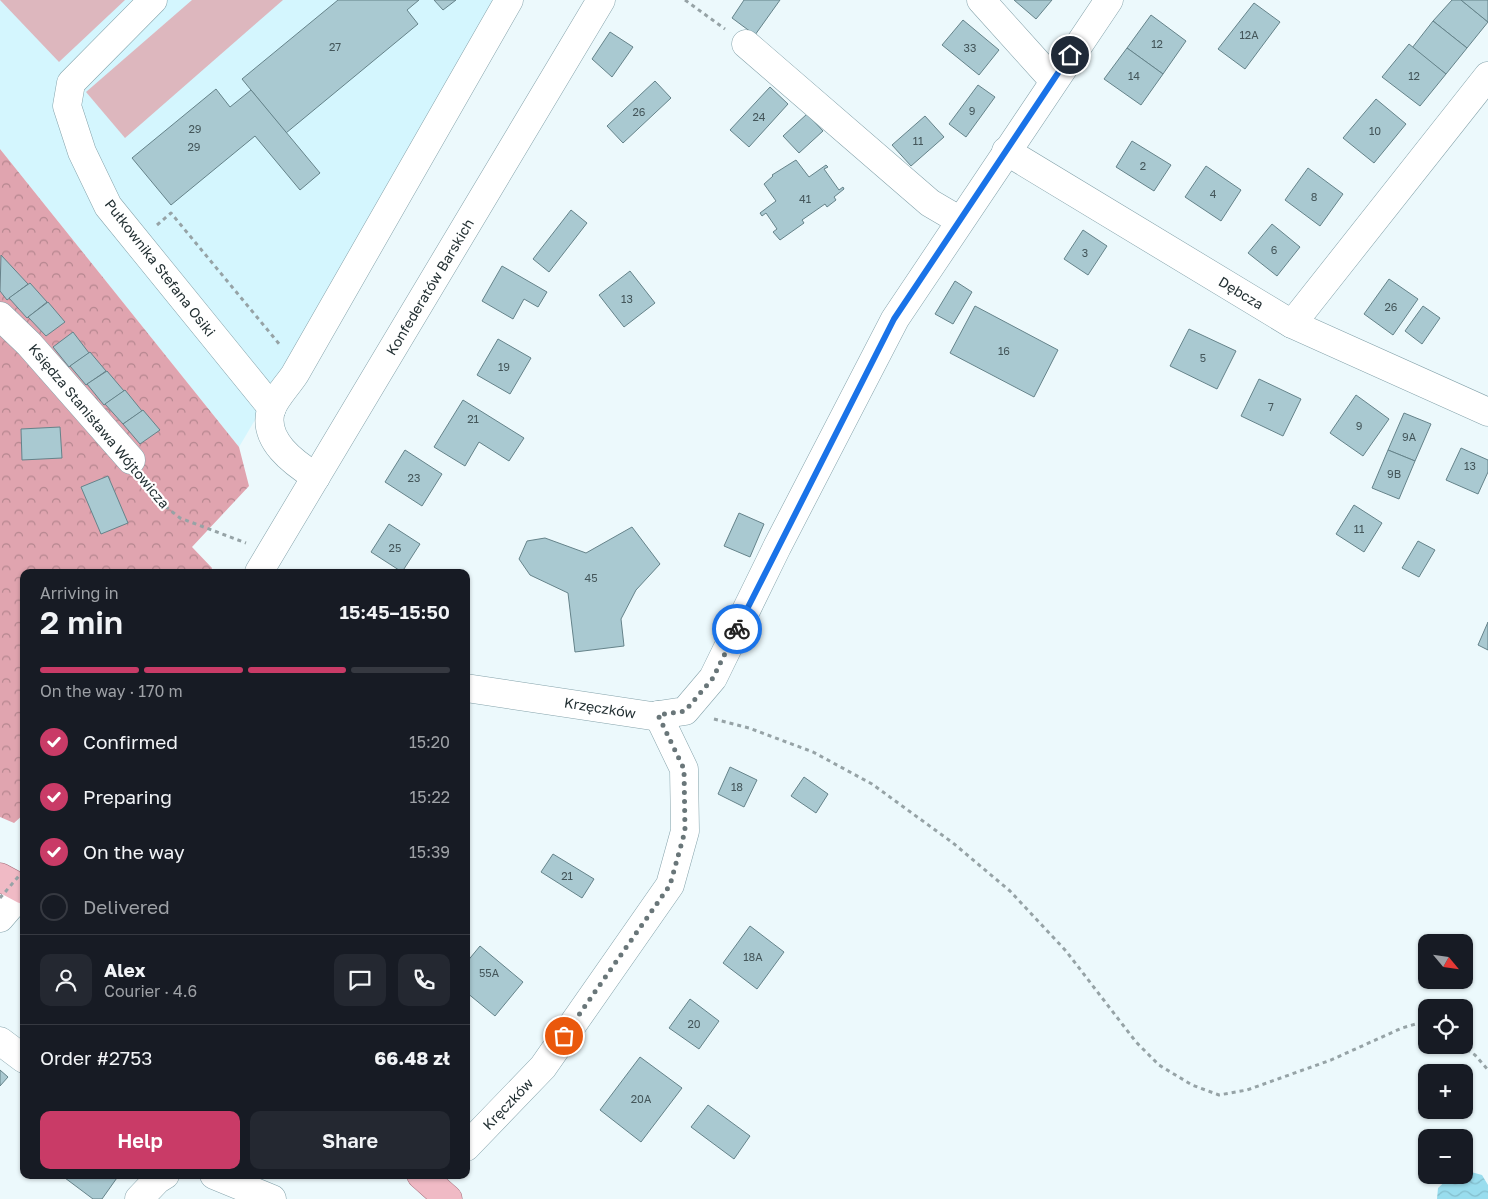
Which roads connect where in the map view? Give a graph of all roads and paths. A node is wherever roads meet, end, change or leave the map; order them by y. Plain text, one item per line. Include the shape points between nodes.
1 (153, 0) edge
2 (510, 0) edge
3 (601, 0) edge
4 (684, 0) edge
5 (981, 0) edge
6 (1109, 0) edge
7 (746, 44) joint
8 (1488, 76) edge
9 (1053, 80) junction
10 (1006, 151) junction
11 (959, 220) junction
12 (137, 242) junction
13 (0, 316) edge
14 (1292, 324) junction
15 (282, 347) dead end
16 (272, 408) junction
17 (1488, 412) edge
18 (131, 460) joint
19 (316, 477) junction
20 (232, 539) dead end
21 (260, 569) edge
22 (470, 689) edge
23 (672, 713) junction
24 (20, 875) edge
25 (0, 877) edge
26 (20, 888) edge
27 (20, 895) edge
28 (0, 898) edge
29 (0, 918) edge
30 (1418, 1023) edge
31 (0, 1041) edge
32 (1473, 1054) edge
33 (20, 1056) edge
34 (1488, 1070) edge
35 (470, 1143) edge
36 (159, 1179) edge
37 (224, 1179) edge
38 (426, 1179) edge
39 (139, 1199) edge
40 (272, 1199) edge
41 (448, 1199) edge

1 - 12 street, Pułkownika Stefana Osiki via 71,83 67,106 82,152 108,206
2 - 16 street via 295,374
3 - 19 street, Konfederatów Barskich
4 - 7 path
5 - 9 street
6 - 9 street
7 - 11 street via 930,203
8 - 14 street
9 - 10 street
10 - 11 street
10 - 14 street, Dębcza
11 - 23 street via 894,319 713,678
12 - 15 path via 171,213
12 - 16 street, Pułkownika Stefana Osiki
13 - 18 street, Księdza Stanisława Wójtowicza via 29,344
14 - 17 street, Dębcza
16 - 19 street via 268,422 280,448
18 - 20 path, Księdza Stanisława Wójtowicza via 165,506 180,518
19 - 21 street, Konfederatów Barskich
22 - 23 street, Krzęczków via 652,716
23 - 30 path via 750,728 813,752 872,784 953,843 1010,891 1066,951 1136,1042 1153,1060 1192,1085 1219,1095 1247,1090 1331,1060
23 - 35 street, Kręczków via 684,769 685,831 670,885 543,1067
24 - 28 path, bridge
25 - 26 main road
27 - 29 street
31 - 33 street
32 - 34 path
36 - 39 street
37 - 40 street
38 - 41 main road

